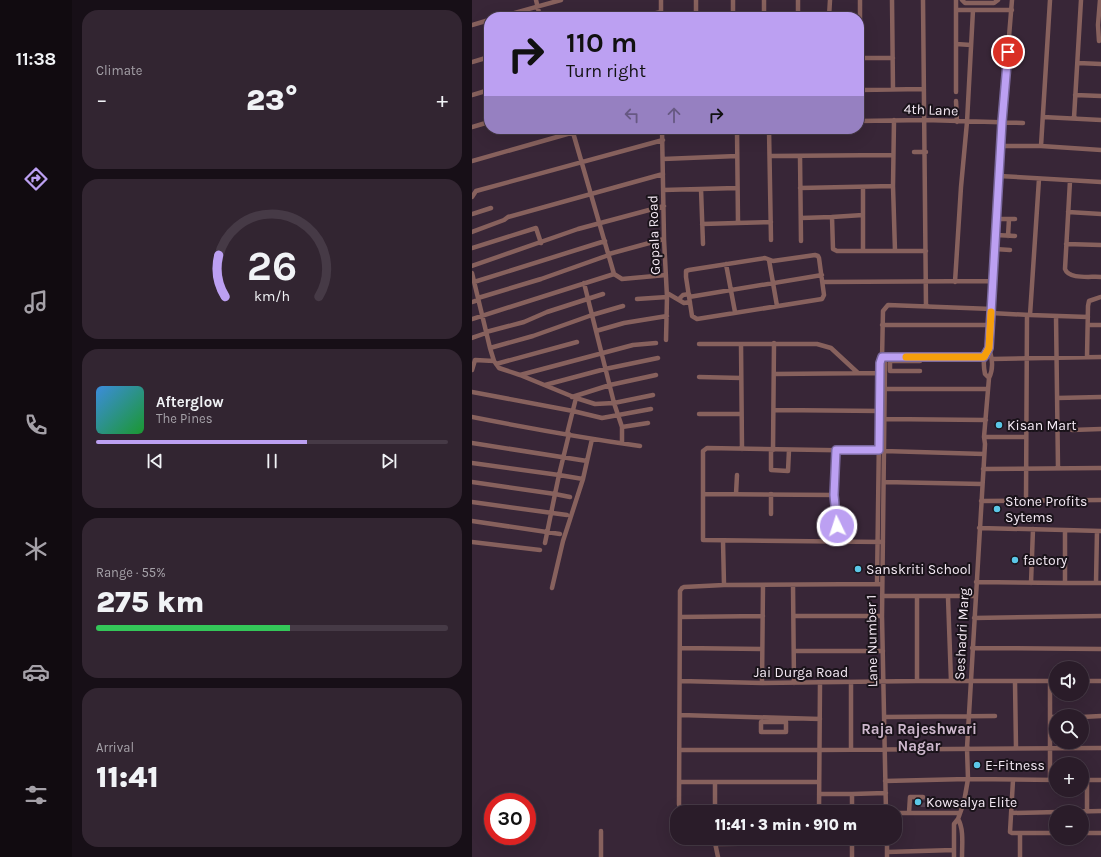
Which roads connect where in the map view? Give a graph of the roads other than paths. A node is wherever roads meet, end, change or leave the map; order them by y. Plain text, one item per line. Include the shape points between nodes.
1 (536, 0) edge
2 (561, 0) edge
3 (661, 0) edge
4 (696, 0) edge
5 (733, 0) edge
6 (764, 0) edge
7 (798, 0) edge
8 (830, 0) edge
9 (860, 0) edge
10 (892, 0) edge
11 (923, 0) edge
12 (956, 0) edge
13 (962, 0) edge
14 (998, 0) edge
15 (1012, 0) edge
16 (1050, 0) edge
17 (1081, 0) edge
18 (1100, 0) edge
19 (538, 6) junction
20 (956, 10) junction
21 (974, 10) junction
22 (1012, 10) junction
23 (517, 12) edge
24 (539, 12) edge
25 (661, 12) edge
26 (696, 12) edge
27 (733, 12) edge
28 (764, 12) edge
29 (798, 12) edge
30 (829, 12) edge
31 (860, 12) edge
32 (484, 21) edge
33 (472, 25) edge
34 (1100, 25) edge
35 (1099, 41) dead end
36 (956, 44) junction
37 (971, 45) junction
38 (484, 58) edge
39 (864, 58) edge
40 (893, 58) junction
41 (472, 62) edge
42 (1078, 63) junction
43 (1101, 64) edge
44 (924, 89) junction
45 (864, 90) edge
46 (893, 90) junction
47 (484, 91) edge
48 (956, 92) dead end
49 (472, 95) edge
50 (1075, 95) junction
51 (1101, 96) edge
52 (956, 101) dead end
53 (1043, 117) junction
54 (1074, 118) junction
55 (894, 120) junction
56 (925, 120) junction
57 (1101, 120) edge
58 (864, 121) edge
59 (956, 122) junction
60 (967, 122) junction
61 (1002, 122) junction
62 (484, 123) edge
63 (1023, 123) dead end
64 (472, 127) edge
65 (562, 134) edge
66 (573, 134) edge
67 (662, 134) edge
68 (737, 134) edge
69 (769, 134) edge
70 (662, 140) junction
71 (1001, 146) junction
72 (1041, 146) junction
73 (1101, 150) edge
74 (914, 152) dead end
75 (926, 152) junction
76 (893, 155) junction
77 (737, 156) junction
78 (770, 156) junction
79 (800, 156) junction
80 (663, 159) junction
81 (472, 161) edge
82 (582, 163) junction
83 (663, 174) junction
84 (999, 176) junction
85 (1039, 179) junction
86 (1070, 181) junction
87 (1101, 182) edge
88 (893, 186) junction
89 (863, 187) junction
90 (737, 188) junction
91 (800, 188) junction
92 (701, 189) junction
93 (663, 190) junction
94 (591, 194) junction
95 (472, 197) edge
96 (664, 206) junction
97 (491, 208) dead end
98 (1068, 212) junction
99 (472, 214) edge
100 (1101, 214) edge
101 (863, 215) junction
102 (832, 217) junction
103 (801, 218) junction
104 (996, 219) junction
105 (1008, 219) junction
106 (1015, 219) dead end
107 (771, 222) junction
108 (738, 223) junction
109 (600, 224) junction
110 (702, 224) junction
111 (472, 232) edge
112 (996, 235) junction
113 (1008, 236) junction
114 (1015, 236) dead end
115 (664, 239) junction
116 (772, 240) dead end
117 (605, 241) junction
118 (801, 241) dead end
119 (541, 243) junction
120 (703, 244) dead end
121 (1066, 244) junction
122 (1101, 245) edge
123 (472, 248) edge
124 (995, 249) junction
125 (1010, 250) dead end
126 (863, 251) junction
127 (895, 251) junction
128 (926, 251) junction
129 (609, 254) junction
130 (769, 260) junction
131 (726, 264) junction
132 (472, 266) edge
133 (472, 273) edge
134 (614, 274) junction
135 (666, 275) junction
136 (822, 275) junction
137 (1101, 277) edge
138 (993, 281) junction
139 (823, 282) junction
140 (926, 282) junction
141 (955, 282) junction
142 (584, 283) junction
143 (773, 283) junction
144 (473, 284) edge
145 (731, 290) junction
146 (603, 294) dead end
147 (667, 295) junction
148 (689, 297) junction
149 (1101, 297) edge
150 (478, 299) junction
151 (588, 299) junction
152 (637, 299) dead end
153 (679, 299) junction
154 (472, 302) edge
155 (623, 306) dead end
156 (777, 306) junction
157 (926, 306) junction
158 (991, 311) junction
159 (735, 312) junction
160 (592, 315) junction
161 (1028, 315) junction
162 (482, 316) junction
163 (667, 316) junction
164 (1056, 316) junction
165 (1088, 317) junction
166 (472, 319) edge
167 (882, 325) junction
168 (991, 325) junction
169 (1088, 325) junction
170 (1101, 325) edge
171 (596, 331) junction
172 (486, 333) junction
173 (472, 338) edge
174 (666, 340) dead end
175 (577, 342) dead end
176 (656, 343) dead end
177 (774, 343) junction
178 (699, 344) dead end
179 (740, 344) junction
180 (490, 348) junction
181 (989, 348) junction
182 (601, 353) junction
183 (984, 357) junction
184 (1057, 357) junction
185 (1087, 357) junction
186 (1101, 357) edge
187 (658, 358) dead end
188 (882, 358) junction
189 (1027, 358) junction
190 (907, 359) junction
191 (992, 359) junction
192 (473, 360) edge
193 (920, 361) dead end
194 (495, 363) junction
195 (605, 369) junction
196 (472, 370) edge
197 (907, 371) junction
198 (920, 371) dead end
199 (858, 373) junction
200 (882, 373) junction
201 (774, 374) junction
202 (520, 375) junction
203 (656, 375) dead end
204 (699, 377) dead end
205 (741, 378) junction
206 (989, 378) junction
207 (545, 385) junction
208 (610, 385) junction
209 (885, 389) junction
210 (988, 389) junction
211 (472, 392) edge
212 (653, 395) dead end
213 (574, 397) junction
214 (1101, 397) edge
215 (1057, 398) junction
216 (614, 403) junction
217 (651, 409) dead end
218 (774, 410) junction
219 (573, 411) junction
220 (882, 411) junction
221 (699, 414) dead end
222 (741, 414) junction
223 (618, 416) junction
224 (472, 417) edge
225 (882, 419) junction
226 (986, 420) junction
227 (648, 423) dead end
228 (622, 427) junction
229 (1101, 429) edge
230 (1072, 430) dead end
231 (568, 434) junction
232 (984, 437) junction
233 (1026, 437) junction
234 (592, 439) junction
235 (472, 443) edge
236 (622, 443) junction
237 (640, 446) dead end
238 (742, 449) junction
239 (772, 450) junction
240 (788, 450) junction
241 (836, 450) junction
242 (881, 450) junction
243 (984, 454) junction
244 (563, 457) junction
245 (587, 461) junction
246 (472, 463) edge
247 (1026, 468) junction
248 (1058, 468) junction
249 (1101, 468) edge
250 (983, 469) junction
251 (737, 475) dead end
252 (559, 476) junction
253 (583, 479) junction
254 (472, 482) edge
255 (884, 482) junction
256 (982, 484) junction
257 (555, 494) junction
258 (703, 494) junction
259 (736, 494) junction
260 (771, 494) junction
261 (834, 495) junction
262 (570, 497) dead end
263 (1101, 500) edge
264 (981, 501) junction
265 (1026, 501) junction
266 (472, 502) edge
267 (552, 513) junction
268 (771, 514) dead end
269 (567, 515) dead end
270 (472, 521) edge
271 (979, 528) junction
272 (1032, 529) junction
273 (1065, 530) junction
274 (1099, 531) edge
275 (548, 532) junction
276 (560, 534) dead end
277 (723, 541) junction
278 (472, 542) edge
279 (838, 542) junction
280 (880, 542) junction
281 (545, 543) dead end
282 (540, 550) dead end
283 (976, 582) junction
284 (1031, 583) junction
285 (1065, 583) junction
286 (1099, 583) edge
287 (880, 584) junction
288 (724, 585) junction
289 (763, 585) junction
290 (793, 585) junction
291 (552, 588) dead end
292 (882, 596) junction
293 (975, 596) junction
294 (917, 597) junction
295 (948, 597) junction
296 (762, 616) junction
297 (794, 616) junction
298 (882, 616) junction
299 (1101, 616) edge
300 (680, 617) junction
301 (974, 618) junction
302 (680, 648) junction
303 (972, 648) junction
304 (1101, 648) edge
305 (762, 649) junction
306 (794, 650) junction
307 (883, 650) junction
308 (680, 681) junction
309 (917, 681) junction
310 (951, 681) junction
311 (1089, 681) edge
312 (1101, 681) edge
313 (884, 682) junction
314 (971, 682) junction
315 (1015, 682) junction
316 (1049, 682) edge
317 (762, 683) junction
318 (794, 683) junction
319 (820, 683) junction
320 (851, 683) junction
321 (680, 715) junction
322 (969, 716) junction
323 (995, 716) dead end
324 (1101, 716) edge
325 (884, 717) junction
326 (1089, 717) edge
327 (820, 718) junction
328 (765, 720) junction
329 (782, 720) junction
330 (967, 748) junction
331 (1016, 748) junction
332 (1089, 748) edge
333 (1101, 748) edge
334 (1049, 749) edge
335 (1050, 749) edge
336 (680, 750) junction
337 (819, 750) junction
338 (851, 750) junction
339 (885, 750) junction
340 (1050, 757) edge
341 (968, 779) junction
342 (1013, 780) junction
343 (1049, 780) edge
344 (1089, 780) edge
345 (1101, 780) edge
346 (885, 781) junction
347 (679, 782) junction
348 (715, 782) junction
349 (819, 782) junction
350 (886, 793) junction
351 (819, 794) junction
352 (852, 794) junction
353 (923, 797) dead end
354 (680, 805) edge
355 (715, 805) edge
356 (819, 805) edge
357 (852, 805) edge
358 (886, 805) edge
359 (913, 807) dead end
360 (923, 807) tunnel mouth
361 (1089, 811) edge
362 (1101, 811) edge
363 (1049, 812) edge
364 (902, 813) edge
365 (911, 813) junction
366 (923, 813) junction
367 (960, 813) junction
368 (1012, 813) junction
369 (958, 819) junction
370 (601, 831) dead end
371 (1020, 833) junction
372 (1049, 833) edge
373 (1089, 833) edge
374 (1101, 833) edge
375 (715, 845) edge
376 (852, 845) edge
377 (954, 850) junction
378 (887, 855) edge
379 (601, 857) edge
380 (718, 857) edge
381 (852, 857) edge
382 (954, 857) edge
383 (962, 857) edge
384 (1020, 857) edge

1 - 19 street
2 - 19 street
3 - 25 street
4 - 26 street
5 - 27 street
6 - 28 street
7 - 29 street
8 - 30 street
9 - 31 street
10 - 40 street
11 - 44 street
12 - 20 street
13 - 14 street via 965,4 994,3
15 - 22 street, Seshadri Marg
16 - 53 street
17 - 42 street
18 - 34 street
19 - 23 street
19 - 24 street
20 - 21 street
20 - 36 street
21 - 22 street
21 - 37 street
22 - 61 street, Seshadri Marg
32 - 33 street
34 - 35 street
36 - 37 street
36 - 48 street
37 - 60 street
38 - 41 street
39 - 40 street
40 - 46 street
42 - 43 street
42 - 50 street
44 - 46 street
44 - 56 street
45 - 46 street
47 - 49 street
50 - 51 street
50 - 54 street
52 - 59 street
53 - 54 street
53 - 72 street
54 - 57 street
55 - 56 street, 4th Lane
55 - 58 street, 4th Lane
55 - 76 street
56 - 59 street, 4th Lane
56 - 75 street
59 - 60 street, 4th Lane
60 - 61 street, 4th Lane
60 - 141 street
61 - 63 street, 4th Lane
61 - 71 street, Seshadri Marg
62 - 64 street
65 - 81 street
66 - 82 street
67 - 70 street, Gopala Road
68 - 77 street
69 - 78 street
70 - 80 street, Gopala Road
70 - 82 street
71 - 72 street
71 - 84 street, Seshadri Marg
72 - 73 street
74 - 75 street
75 - 128 street
76 - 79 street
76 - 88 street
77 - 80 street
77 - 90 street
78 - 79 street
78 - 107 street
79 - 91 street
80 - 83 street, Gopala Road
82 - 94 street
82 - 95 street via 476,191
83 - 93 street, Gopala Road
83 - 94 street
84 - 85 street
84 - 104 street, Seshadri Marg
85 - 86 street
85 - 161 street
86 - 87 street
86 - 98 street
88 - 89 street
88 - 127 street
89 - 91 street
89 - 101 street
90 - 92 street
90 - 108 street
91 - 103 street
92 - 93 street
92 - 110 street
93 - 96 street, Gopala Road
94 - 109 street
94 - 111 street via 508,217
96 - 109 street
96 - 115 street, Gopala Road
97 - 99 street
98 - 100 street
98 - 121 street
101 - 102 street
101 - 126 street
102 - 103 street
102 - 126 street via 834,251
103 - 118 street
104 - 105 street
104 - 112 street, Seshadri Marg
105 - 106 street
105 - 113 street
107 - 108 street
107 - 116 street
108 - 110 street
109 - 117 street
109 - 119 street
110 - 120 street
112 - 113 street
112 - 124 street, Seshadri Marg
113 - 114 street
115 - 129 street
115 - 135 street, Gopala Road
117 - 129 street
117 - 144 street
119 - 123 street via 536,228
119 - 132 street
121 - 122 street
121 - 137 street via 1066,272 1074,276
124 - 125 street
124 - 138 street, Seshadri Marg
126 - 127 street
127 - 128 street
128 - 140 street
129 - 134 street
129 - 150 street
130 - 131 street via 765,258
130 - 136 street via 816,255 819,258
130 - 143 street
131 - 145 street
131 - 148 street via 686,271
133 - 144 street
134 - 135 street via 622,279
134 - 142 street
135 - 147 street, Gopala Road
136 - 139 street
136 - 143 street
138 - 141 street
138 - 158 street, Seshadri Marg
139 - 140 street
139 - 156 street via 822,299
140 - 141 street
140 - 157 street
142 - 151 street
142 - 162 street
143 - 145 street
143 - 156 street
144 - 150 street
145 - 148 street
145 - 159 street
146 - 151 street
147 - 152 street
147 - 153 street
147 - 163 street, Gopala Road
148 - 153 street via 683,295
148 - 153 street via 684,303
148 - 159 street via 695,319
149 - 165 street via 1089,302
150 - 154 street
150 - 162 street
151 - 160 street
151 - 172 street
155 - 160 street
156 - 159 street
157 - 158 street
157 - 167 street via 888,305 883,311
158 - 161 street
158 - 168 street, Seshadri Marg
160 - 171 street
160 - 180 street
161 - 164 street
161 - 189 street
162 - 166 street
162 - 172 street
163 - 171 street via 624,323
163 - 174 street, Gopala Road
164 - 165 street
164 - 184 street
165 - 169 street
167 - 168 street
167 - 188 street
168 - 181 street, Seshadri Marg
169 - 170 street
169 - 185 street
171 - 182 street
172 - 173 street
172 - 180 street
175 - 194 street
176 - 182 street via 633,345
177 - 179 street
177 - 199 street via 825,345
177 - 201 street
178 - 179 street
179 - 205 street
180 - 194 street
181 - 183 street, Seshadri Marg
181 - 191 street, Seshadri Marg
182 - 195 street
182 - 202 street
183 - 190 street
183 - 206 street, Seshadri Marg via 985,374
184 - 185 street
184 - 189 street
184 - 215 street
185 - 186 street
187 - 195 street
188 - 190 street
188 - 200 street
189 - 191 street
189 - 233 street
190 - 193 street
190 - 197 street
190 - 197 street via 890,361 890,371
191 - 206 street, Seshadri Marg
192 - 194 street
192 - 196 street
194 - 202 street via 499,368
195 - 207 street
195 - 208 street
197 - 198 street
199 - 200 street
199 - 201 street
200 - 209 street
200 - 220 street
201 - 218 street
202 - 207 street
203 - 208 street
204 - 205 street
205 - 222 street
206 - 210 street, Seshadri Marg
207 - 213 street
208 - 213 street
208 - 216 street
209 - 210 street
209 - 220 street
210 - 226 street, Seshadri Marg
211 - 219 street
212 - 216 street
213 - 216 street via 595,404
213 - 219 street
214 - 215 street
215 - 248 street
216 - 223 street
217 - 223 street
218 - 220 street
218 - 239 street
219 - 223 street via 602,418
219 - 231 street
220 - 225 street
221 - 222 street
222 - 238 street
223 - 228 street
224 - 231 street
225 - 226 street
225 - 242 street
226 - 232 street, Seshadri Marg
227 - 228 street
228 - 236 street
229 - 230 street
231 - 234 street
231 - 244 street
232 - 233 street
232 - 243 street, Seshadri Marg
233 - 247 street
234 - 236 street
234 - 245 street
235 - 244 street
236 - 237 street
238 - 239 street
238 - 258 street via 704,449
239 - 240 street
239 - 240 street via 771,470 782,471 788,470
240 - 241 street
241 - 242 street
241 - 261 street
242 - 243 street
242 - 255 street
242 - 280 street
243 - 250 street, Seshadri Marg
244 - 245 street
244 - 252 street
245 - 253 street
246 - 252 street
247 - 248 street
247 - 250 street
247 - 265 street
248 - 249 street
250 - 256 street, Seshadri Marg
251 - 259 street
252 - 253 street
252 - 257 street
253 - 291 street
254 - 257 street
255 - 256 street
255 - 280 street
256 - 264 street, Seshadri Marg
257 - 262 street
257 - 267 street
258 - 259 street
258 - 277 street via 703,540
259 - 260 street via 749,491
260 - 261 street
260 - 268 street
261 - 279 street
263 - 265 street
264 - 265 street
264 - 271 street, Seshadri Marg
266 - 267 street
267 - 269 street
267 - 275 street
270 - 275 street
271 - 272 street
271 - 283 street, Seshadri Marg
272 - 273 street
272 - 284 street
273 - 274 street
273 - 285 street
274 - 286 street
275 - 276 street
275 - 281 street
277 - 279 street
277 - 288 street
278 - 282 street
279 - 280 street
280 - 287 street, Lane Number 1
283 - 284 street
283 - 293 street, Seshadri Marg
284 - 285 street
285 - 286 street
287 - 290 street
287 - 292 street, Lane Number 1
288 - 289 street
288 - 300 street via 682,588
289 - 290 street
289 - 296 street
290 - 297 street
292 - 294 street
292 - 298 street, Lane Number 1
293 - 295 street
293 - 301 street, Seshadri Marg
294 - 295 street
294 - 309 street
295 - 310 street
296 - 300 street
296 - 305 street
297 - 298 street
297 - 306 street
298 - 307 street, Lane Number 1
299 - 301 street
300 - 302 street
301 - 303 street, Seshadri Marg
302 - 305 street
302 - 308 street
303 - 304 street
303 - 314 street, Seshadri Marg
305 - 317 street
306 - 307 street
306 - 318 street
307 - 313 street, Lane Number 1
308 - 317 street, Jai Durga Road
308 - 321 street
309 - 310 street, Jai Durga Road
309 - 313 street, Jai Durga Road
310 - 314 street, Jai Durga Road
311 - 312 street
313 - 320 street, Jai Durga Road
313 - 325 street, Lane Number 1
314 - 315 street, Jai Durga Road
314 - 322 street, Seshadri Marg
315 - 316 street, Jai Durga Road
315 - 331 street
317 - 318 street, Jai Durga Road
318 - 319 street, Jai Durga Road
319 - 320 street, Jai Durga Road
319 - 327 street
320 - 338 street
321 - 328 street
321 - 336 street
322 - 323 street
322 - 325 street
322 - 330 street, Seshadri Marg
324 - 326 street
325 - 339 street, Lane Number 1
327 - 329 street
327 - 337 street
328 - 329 street
328 - 329 street via 760,723 760,732 786,732 787,723
330 - 331 street
330 - 339 street
330 - 341 street, Seshadri Marg
331 - 334 street
332 - 333 street
335 - 340 street
336 - 337 street
336 - 347 street
337 - 338 street
337 - 349 street
338 - 339 street
339 - 346 street, Lane Number 1
341 - 342 street
341 - 346 street
341 - 367 street, Seshadri Marg
342 - 343 street
342 - 368 street
344 - 345 street
346 - 350 street, Lane Number 1
347 - 348 street
347 - 354 street
348 - 349 street
348 - 355 street
349 - 351 street
350 - 352 street
350 - 358 street, Lane Number 1
351 - 352 street
351 - 356 street
352 - 357 street
353 - 365 street via 910,797
359 - 365 street
360 - 366 street
361 - 362 street
363 - 368 street
364 - 365 street
365 - 366 street
366 - 367 street
367 - 369 street, Seshadri Marg
368 - 371 street via 1010,832
369 - 377 street, Seshadri Marg via 954,824
369 - 383 street via 961,828
370 - 379 street
371 - 372 street
371 - 384 street
373 - 374 street
375 - 380 street
376 - 381 street
377 - 378 street
377 - 382 street, Seshadri Marg

